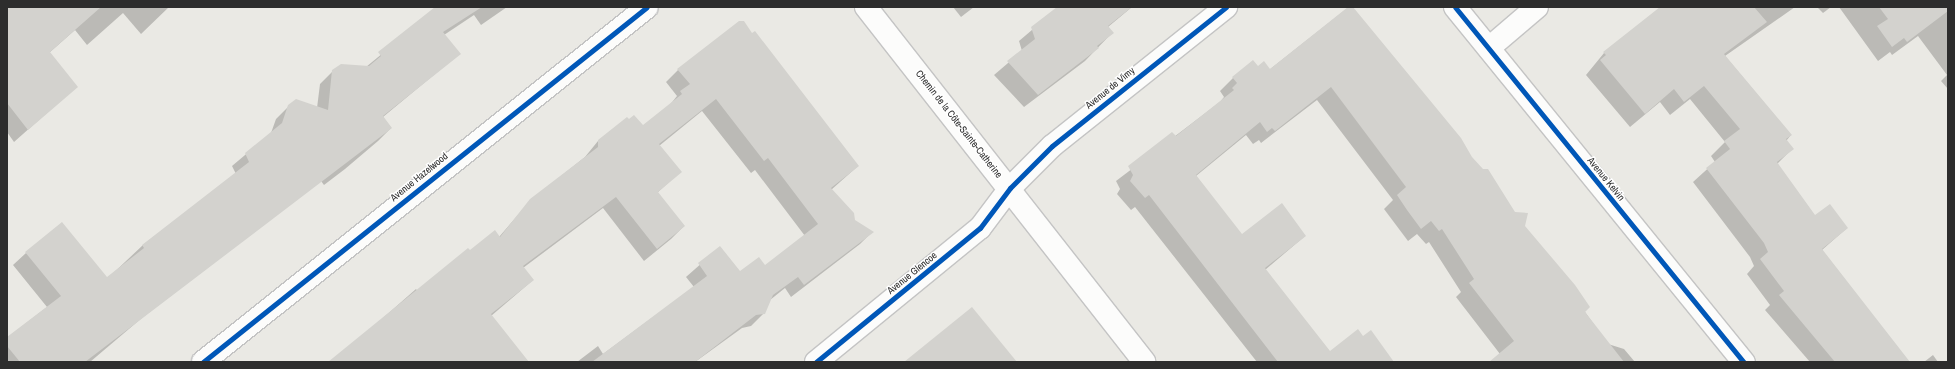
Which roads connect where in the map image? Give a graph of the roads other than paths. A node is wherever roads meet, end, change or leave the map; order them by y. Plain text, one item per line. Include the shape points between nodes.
1 (647, 7) edge
2 (866, 7) edge
3 (1226, 7) edge
4 (1455, 7) edge
5 (1537, 7) edge
6 (1489, 48) junction
7 (1010, 188) junction
8 (1146, 360) edge
9 (203, 362) edge
10 (816, 362) edge
11 (1744, 362) edge

1 - 9 street, Avenue Hazelwood
2 - 7 street, Chemin de la Côte-Sainte-Catherine
3 - 7 street, Avenue de Vimy via 1052,146
4 - 6 street, Avenue Kelvin
5 - 6 street
6 - 11 street, Avenue Kelvin
7 - 8 street, Chemin de la Côte-Sainte-Catherine
7 - 10 street, Avenue Glencoe via 980,228

